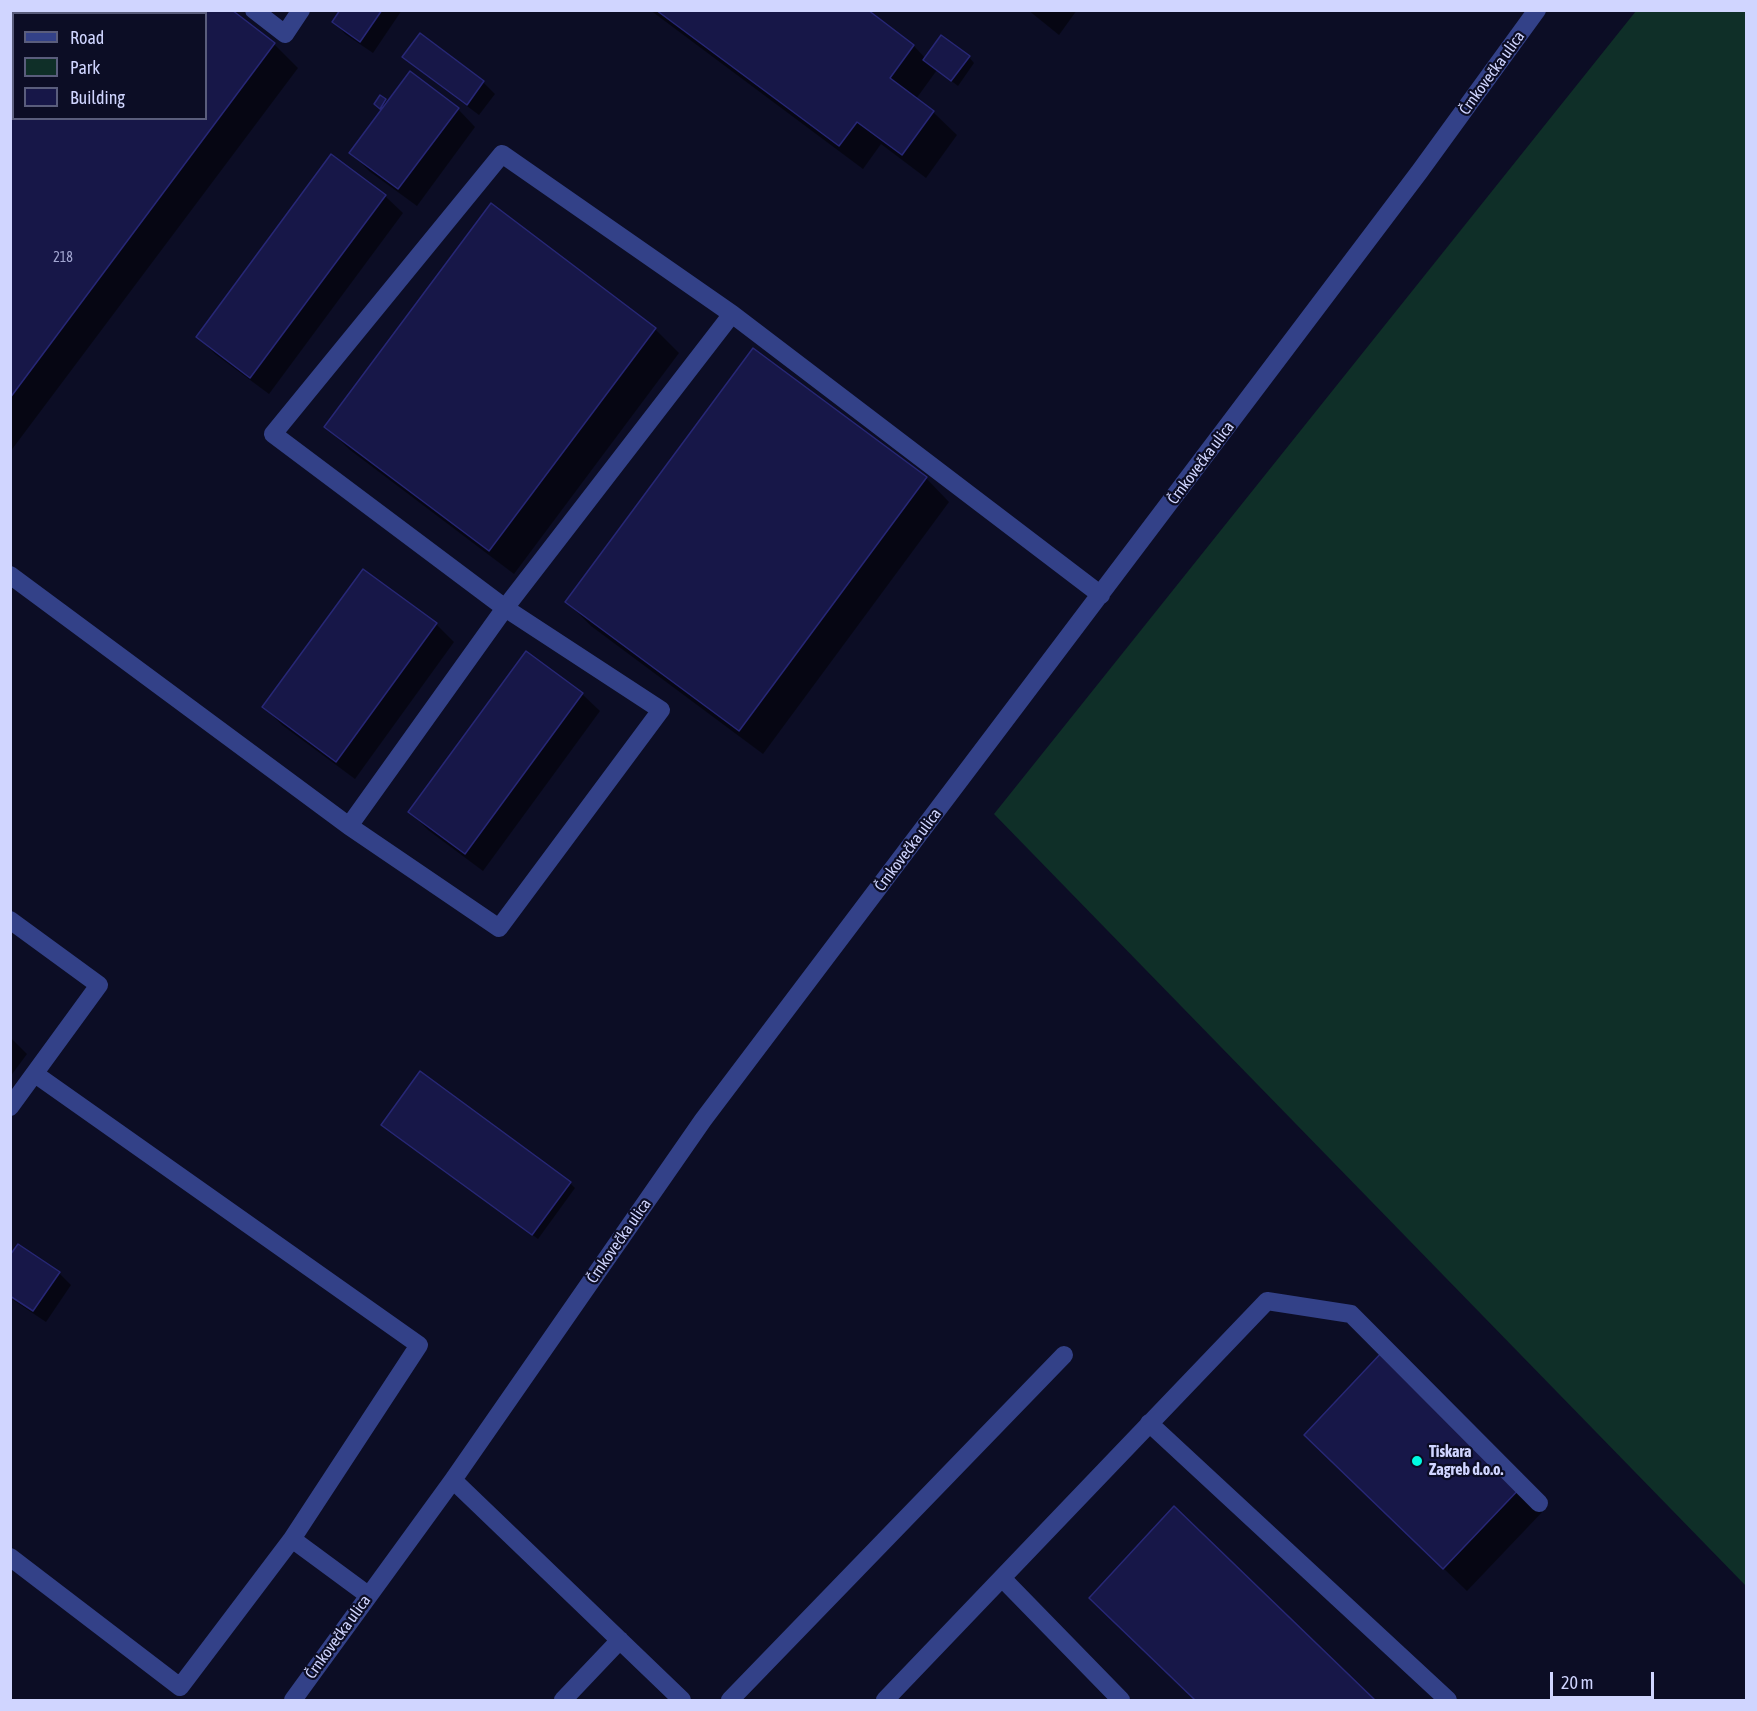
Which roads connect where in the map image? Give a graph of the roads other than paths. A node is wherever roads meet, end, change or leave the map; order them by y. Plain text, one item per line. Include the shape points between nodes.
1 (254, 10) edge
2 (301, 10) edge
3 (1537, 10) edge
4 (732, 314) junction
5 (10, 575) edge
6 (1101, 595) junction
7 (505, 608) junction
8 (349, 826) junction
9 (10, 920) edge
10 (35, 1074) junction
11 (10, 1107) edge
12 (1064, 1355) dead end
13 (1149, 1424) junction
14 (453, 1480) junction
15 (1539, 1503) dead end
16 (292, 1539) junction
17 (10, 1557) edge
18 (1002, 1578) junction
19 (368, 1595) junction
20 (620, 1640) junction
21 (293, 1701) edge
22 (563, 1701) edge
23 (682, 1701) edge
24 (730, 1701) edge
25 (885, 1701) edge
26 (1121, 1701) edge
27 (1448, 1701) edge

1 - 2 street via 285,34
3 - 6 street, Črnkovečka ulica
4 - 6 street
4 - 7 street
4 - 7 street via 502,154 273,434
5 - 8 street
6 - 14 street, Črnkovečka ulica via 703,1120
7 - 8 street
7 - 8 street via 661,710 499,928
9 - 10 street via 99,985
10 - 11 street
10 - 16 street via 419,1345
12 - 24 street
13 - 15 street via 1267,1300 1351,1314
13 - 18 street
13 - 27 street
14 - 19 street, Črnkovečka ulica
14 - 20 street
16 - 17 street via 180,1687
16 - 19 street
18 - 25 street
18 - 26 street
19 - 21 street, Črnkovečka ulica
20 - 22 street
20 - 23 street

